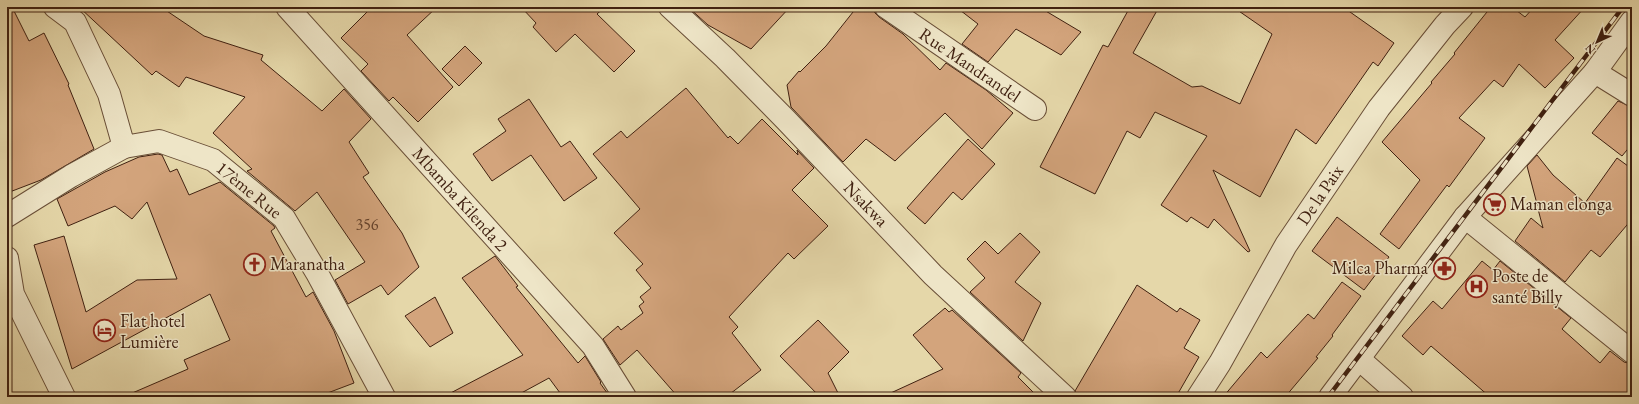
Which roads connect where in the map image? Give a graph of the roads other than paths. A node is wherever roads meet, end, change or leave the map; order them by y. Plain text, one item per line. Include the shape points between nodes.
1 (56, 7) edge
2 (287, 7) edge
3 (670, 7) edge
4 (886, 7) edge
5 (1462, 7) edge
6 (1632, 21) edge
7 (1595, 72) junction
8 (1632, 95) edge
9 (1035, 109) dead end
10 (124, 147) junction
11 (7, 216) edge
12 (1465, 217) junction
13 (7, 258) edge
14 (10, 295) edge
15 (1632, 352) edge
16 (1359, 359) junction
17 (64, 397) edge
18 (384, 397) edge
19 (625, 397) edge
20 (1065, 397) edge
21 (1198, 397) edge
22 (1330, 397) edge
23 (1402, 397) edge

1 - 10 street via 74,22 109,94
2 - 19 street, Mbamba Kilenda 2 via 593,346
3 - 20 street, Nsakwa via 725,58 934,275
4 - 9 street, Rue Mandrandel
5 - 21 street, De la Paix via 1379,108 1286,245 1220,363
6 - 7 street
7 - 8 street
7 - 12 street
10 - 11 street via 70,176
10 - 18 street, 17ème Rue via 159,142 213,160 284,218
12 - 15 street
12 - 16 street
13 - 14 street
14 - 17 street
16 - 22 street
16 - 23 street

